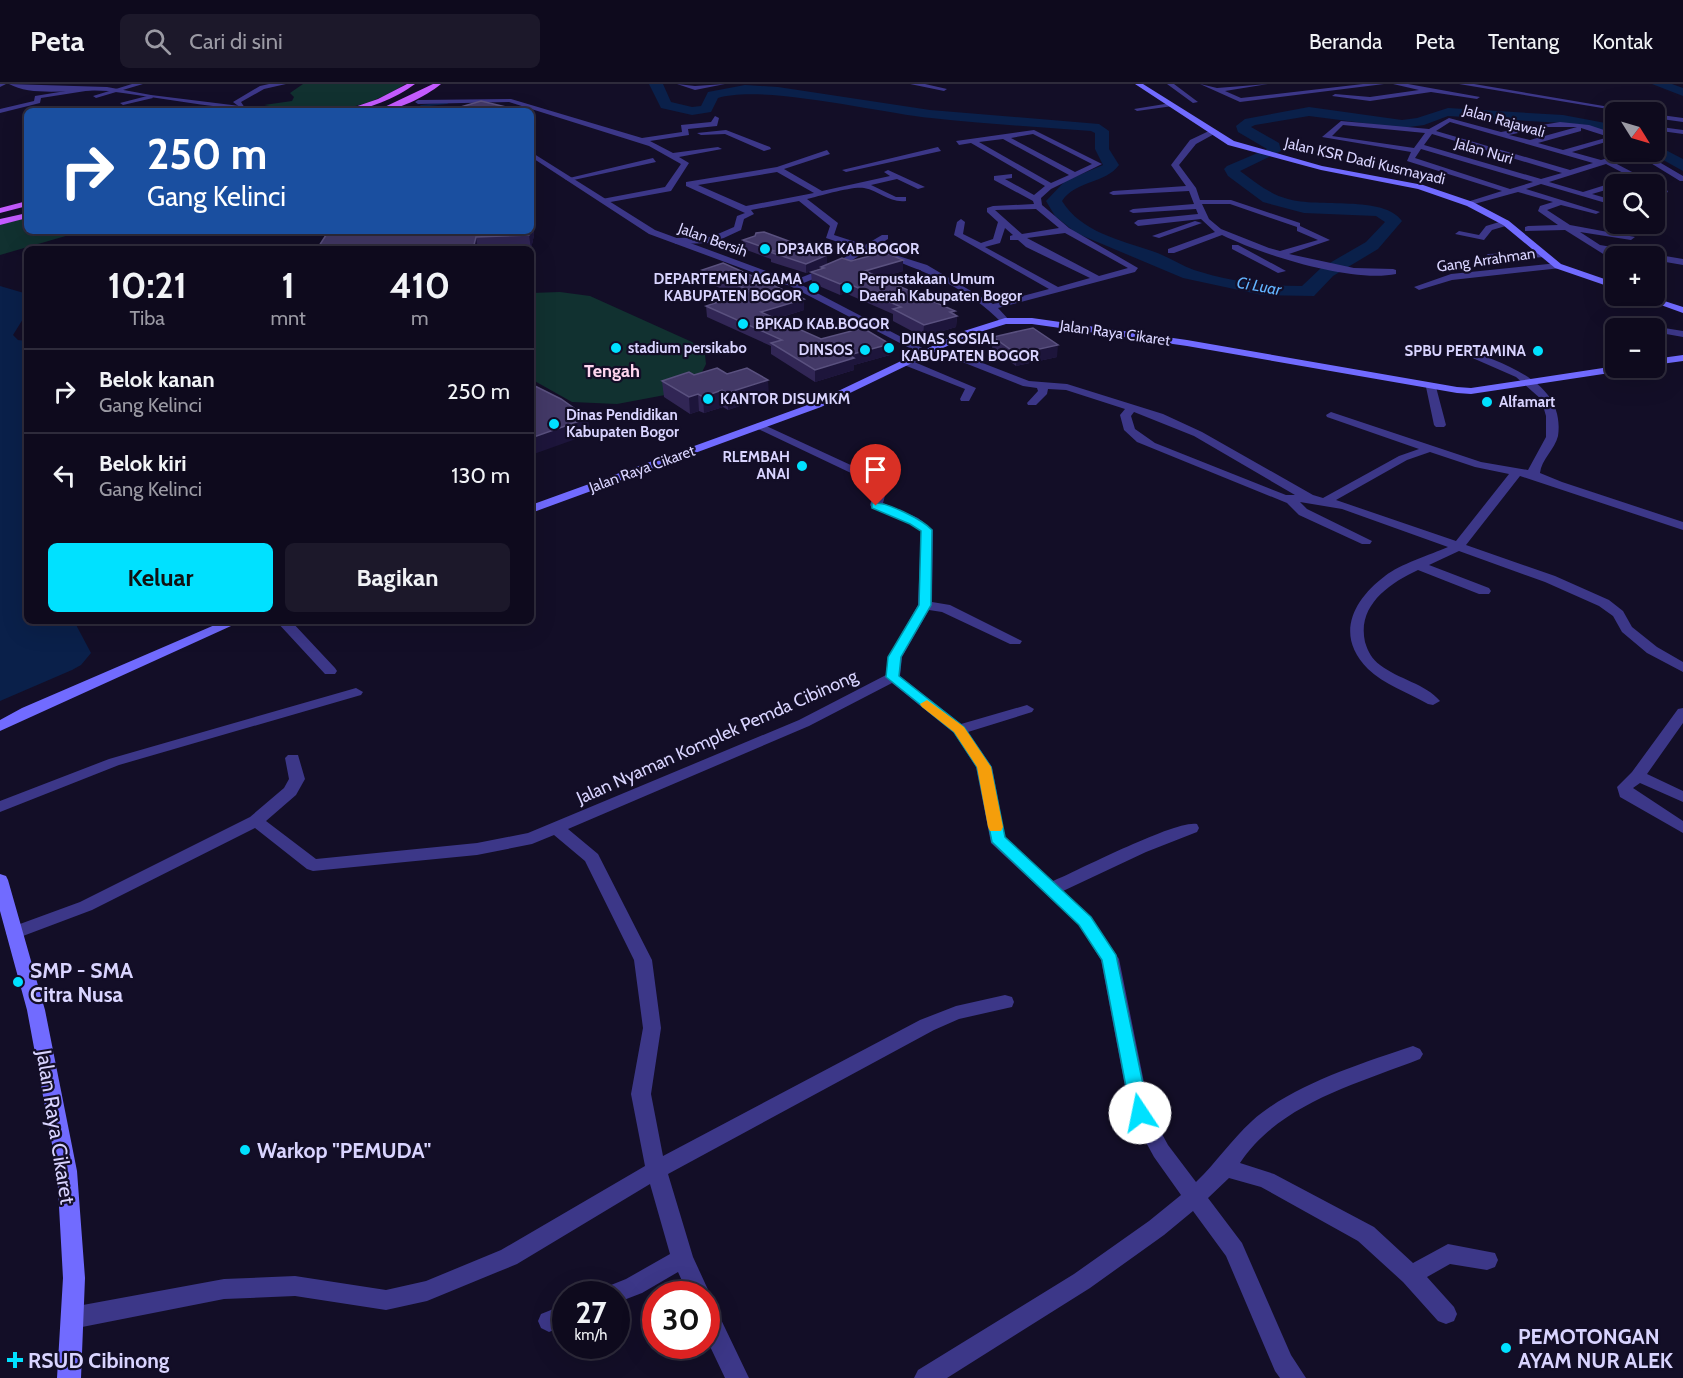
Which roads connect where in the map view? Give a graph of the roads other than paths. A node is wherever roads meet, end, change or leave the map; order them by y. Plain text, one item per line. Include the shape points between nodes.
1 (12, 84) edge
2 (140, 84) edge
3 (283, 84) edge
4 (412, 84) edge
5 (425, 84) edge
6 (438, 84) edge
7 (680, 84) edge
8 (722, 84) edge
9 (913, 84) edge
10 (1149, 84) edge
11 (1170, 84) edge
12 (1203, 84) edge
13 (1265, 84) edge
14 (1381, 84) edge
15 (1396, 84) edge
16 (1462, 84) edge
17 (1477, 84) edge
18 (1516, 84) edge
19 (24, 85) edge
20 (1139, 85) edge
21 (88, 86) edge
22 (448, 86) dead end
23 (948, 86) edge
24 (118, 90) junction
25 (1215, 90) junction
26 (1430, 90) junction
27 (937, 93) dead end
28 (1309, 93) junction
29 (1531, 94) junction
30 (96, 96) dead end
31 (151, 97) junction
32 (1477, 97) dead end
33 (418, 102) junction
34 (1195, 102) dead end
35 (123, 103) dead end
36 (1171, 105) junction
37 (243, 107) junction
38 (1605, 107) edge
39 (252, 108) edge
40 (355, 108) edge
41 (371, 108) edge
42 (387, 108) edge
43 (403, 108) edge
44 (1137, 109) dead end
45 (0, 111) edge
46 (1665, 116) edge
47 (715, 118) dead end
48 (1683, 119) edge
49 (1383, 127) junction
50 (1587, 127) junction
51 (1665, 129) edge
52 (638, 131) dead end
53 (1430, 131) junction
54 (1683, 132) edge
55 (615, 133) junction
56 (686, 133) junction
57 (1212, 133) junction
58 (1605, 133) edge
59 (1503, 134) junction
60 (1003, 136) junction
61 (1516, 138) junction
62 (1605, 140) edge
63 (641, 141) junction
64 (972, 141) junction
65 (1531, 142) junction
66 (959, 143) dead end
67 (1369, 144) junction
68 (1484, 147) junction
69 (1418, 148) junction
70 (717, 149) dead end
71 (767, 149) dead end
72 (938, 149) dead end
73 (826, 152) dead end
74 (1564, 152) junction
75 (674, 155) junction
76 (534, 156) edge
77 (1573, 159) dead end
78 (653, 160) dead end
79 (1607, 162) edge
80 (1654, 162) edge
81 (1601, 164) junction
82 (865, 165) junction
83 (778, 169) junction
84 (1571, 173) junction
85 (1629, 174) edge
86 (1075, 175) junction
87 (898, 176) junction
88 (1010, 176) dead end
89 (569, 179) junction
90 (1683, 179) edge
91 (874, 182) junction
92 (1541, 182) junction
93 (691, 184) junction
94 (864, 185) junction
95 (921, 186) dead end
96 (1051, 186) junction
97 (1605, 187) edge
98 (1192, 188) junction
99 (664, 190) junction
100 (1513, 190) junction
101 (1113, 193) dead end
102 (822, 194) junction
103 (1584, 194) junction
104 (24, 199) edge
105 (802, 199) junction
106 (903, 200) dead end
107 (605, 201) junction
108 (1605, 201) edge
109 (1561, 202) junction
110 (1038, 203) junction
111 (24, 204) edge
112 (1198, 204) junction
113 (1470, 204) junction
114 (3, 207) edge
115 (746, 209) junction
116 (1605, 209) edge
117 (24, 210) edge
118 (1133, 211) dead end
119 (1596, 212) junction
120 (0, 216) edge
121 (24, 216) edge
122 (1585, 216) dead end
123 (1205, 219) junction
124 (1574, 220) dead end
125 (1003, 221) junction
126 (0, 222) edge
127 (961, 222) dead end
128 (1138, 223) dead end
129 (1506, 223) junction
130 (1564, 226) junction
131 (1528, 229) dead end
132 (1066, 230) junction
133 (1223, 232) junction
134 (1459, 234) dead end
135 (1156, 236) dead end
136 (885, 237) dead end
137 (1631, 237) dead end
138 (1017, 238) junction
139 (676, 241) junction
140 (998, 241) junction
141 (1245, 242) junction
142 (978, 245) junction
143 (1596, 246) junction
144 (868, 248) junction
145 (1605, 248) edge
146 (1171, 251) dead end
147 (1605, 252) edge
148 (1280, 255) junction
149 (1543, 255) junction
150 (1488, 258) dead end
151 (1665, 258) edge
152 (1683, 261) edge
153 (1558, 266) junction
154 (1281, 272) dead end
155 (1393, 272) dead end
156 (1098, 279) junction
157 (1605, 282) edge
158 (793, 284) junction
159 (1419, 286) dead end
160 (1059, 291) junction
161 (1665, 304) edge
162 (992, 307) junction
163 (1683, 310) edge
164 (1005, 321) junction
165 (1665, 331) edge
166 (1683, 334) edge
167 (1457, 349) dead end
168 (932, 350) junction
169 (1683, 358) edge
170 (1665, 360) edge
171 (908, 363) junction
172 (1605, 370) edge
173 (1529, 380) junction
174 (1042, 386) junction
175 (1431, 387) junction
176 (965, 399) dead end
177 (1032, 403) dead end
178 (1133, 407) junction
179 (1331, 415) dead end
180 (760, 426) junction
181 (1440, 426) dead end
182 (1429, 449) junction
183 (1516, 473) junction
184 (1535, 475) junction
185 (1309, 498) junction
186 (1291, 500) junction
187 (1326, 501) junction
188 (534, 508) edge
189 (1683, 526) edge
190 (1366, 541) dead end
191 (1458, 547) junction
192 (1419, 566) junction
193 (1484, 591) dead end
194 (925, 605) junction
195 (228, 624) edge
196 (286, 624) edge
197 (1015, 641) dead end
198 (1683, 668) edge
199 (330, 671) dead end
200 (893, 677) junction
201 (356, 692) dead end
202 (1433, 700) dead end
203 (1027, 709) dead end
204 (1683, 712) edge
205 (0, 726) edge
206 (959, 730) junction
207 (292, 758) dead end
208 (1638, 776) junction
209 (1683, 796) edge
210 (0, 807) edge
211 (256, 821) junction
212 (1191, 828) dead end
213 (1683, 828) edge
214 (557, 830) junction
215 (0, 880) edge
216 (1052, 889) junction
217 (15, 933) junction
218 (1005, 1002) dead end
219 (1413, 1054) dead end
220 (1225, 1168) junction
221 (656, 1170) junction
222 (1194, 1200) junction
223 (682, 1258) junction
224 (1487, 1260) dead end
225 (1411, 1275) junction
226 (693, 1281) edge
227 (630, 1288) edge
228 (1446, 1314) dead end
229 (72, 1318) junction
230 (720, 1342) edge
231 (69, 1378) edge
232 (737, 1378) edge
233 (926, 1378) edge
234 (1294, 1378) edge

1 - 19 street
2 - 24 street
3 - 37 street via 262,87 236,102
4 - 40 main road
5 - 41 main road
6 - 42 main road
7 - 8 street via 699,88
9 - 23 street
10 - 20 street
11 - 34 street
12 - 25 street
13 - 25 street
14 - 28 street
15 - 26 street
16 - 29 street
17 - 29 street
18 - 29 street
19 - 21 street via 69,89
20 - 36 main road, Jalan KSR Dadi Kusmayadi
21 - 24 street
21 - 45 street via 36,97 38,102
22 - 33 main road
23 - 27 street
24 - 30 street
24 - 31 street
25 - 28 street via 1240,100
26 - 28 street via 1370,99
26 - 32 street
29 - 38 street
31 - 35 street
31 - 37 street
33 - 43 main road
33 - 55 street via 509,100
36 - 44 street
36 - 57 main road, Jalan KSR Dadi Kusmayadi
37 - 39 street
46 - 48 street
47 - 56 street via 714,124 684,127
49 - 53 street
49 - 67 street
49 - 67 street, Jalan Nuri via 1341,123 1326,137
50 - 58 street
50 - 59 street via 1538,124
50 - 65 street
51 - 54 street
52 - 55 street
53 - 59 street, Jalan Rajawali via 1449,120
53 - 68 street
53 - 69 street
55 - 63 street
56 - 63 street
56 - 71 street via 726,132
57 - 98 street via 1193,142 1175,165
57 - 113 main road, Jalan KSR Dadi Kusmayadi via 1258,152 1420,187
59 - 61 street, Jalan Rajawali
60 - 64 street
60 - 86 street
60 - 86 street via 1034,132 1098,164
61 - 65 street, Jalan Rajawali
61 - 68 street
62 - 74 street
63 - 75 street
64 - 66 street
64 - 96 street
65 - 74 street, Jalan Rajawali
67 - 69 street, Jalan Nuri
68 - 84 street
69 - 92 street, Jalan Nuri
69 - 100 street via 1410,159 1412,162
70 - 75 street
72 - 82 street
73 - 83 street
74 - 81 street, Jalan Rajawali
75 - 99 street via 685,164
76 - 89 street, Jalan Bersih
77 - 81 street
78 - 89 street
79 - 81 street
80 - 90 street
81 - 84 street
81 - 85 street
82 - 87 street
82 - 91 street via 846,170
83 - 93 street
83 - 102 street
84 - 92 street
86 - 96 street
87 - 91 street
87 - 95 street
88 - 110 street via 997,178
89 - 107 street, Jalan Bersih
91 - 94 street
92 - 100 street
92 - 103 street, Jalan Nuri
93 - 99 street
93 - 115 street
94 - 102 street
94 - 106 street
96 - 110 street
97 - 103 street
98 - 101 street
98 - 112 street
99 - 107 street
100 - 109 street
100 - 113 street
102 - 105 street
103 - 108 street, Jalan Nuri
104 - 114 main road
105 - 115 street
105 - 144 street via 835,225 829,236
107 - 139 street, Jalan Bersih via 652,232
109 - 119 street
109 - 130 street via 1542,209
110 - 125 street via 990,208
110 - 132 street
111 - 114 main road
112 - 118 street
112 - 123 street
112 - 148 street via 1231,202 1326,240
113 - 129 main road, Jalan KSR Dadi Kusmayadi
115 - 139 street via 750,214 740,218 738,228 713,240
116 - 119 street
117 - 120 main road
119 - 122 street
121 - 126 main road
123 - 128 street
123 - 133 street
123 - 135 street
124 - 130 street
125 - 138 street
125 - 140 street
127 - 142 street via 958,235
129 - 134 street via 1490,228 1481,238
129 - 149 main road, Jalan KSR Dadi Kusmayadi
130 - 131 street
130 - 137 street
130 - 143 street
132 - 138 street
132 - 156 street via 1134,268
133 - 141 street
133 - 146 street
136 - 144 street
138 - 140 street
138 - 156 street
139 - 158 street, Jalan Bersih
140 - 142 street
141 - 148 street
141 - 154 street via 1232,245
142 - 160 street
143 - 145 street
143 - 147 street
144 - 158 street
144 - 162 street via 924,267
148 - 155 street via 1377,274
149 - 150 street
149 - 153 main road, Jalan KSR Dadi Kusmayadi
151 - 152 street
153 - 157 main road, Jalan KSR Dadi Kusmayadi
153 - 159 street, Gang Arrahman via 1451,277
156 - 160 street
158 - 168 street, Jalan Bersih
160 - 162 street
161 - 163 main road
162 - 164 street
164 - 168 main road, Jalan Raya Cikaret
164 - 175 main road, Jalan Raya Cikaret via 1032,321 1188,343
165 - 166 street
167 - 173 street
168 - 171 main road, Jalan Raya Cikaret
168 - 174 street, Jalan Bersih
169 - 170 main road
171 - 176 street via 971,387
171 - 180 main road, Jalan Raya Cikaret via 817,405
172 - 173 main road, Jalan Raya Cikaret
173 - 175 main road, Jalan Raya Cikaret via 1471,391
173 - 184 street via 1546,398 1551,416 1552,437 1533,471
174 - 177 street via 1043,392
174 - 178 street, Jalan Bersih via 1068,387
175 - 181 street
178 - 185 street, Jalan Bersih via 1198,434
178 - 186 street via 1125,415 1126,426 1134,436
179 - 182 street
180 - 188 main road, Jalan Raya Cikaret
180 - 194 street via 877,481 881,488 876,506 927,530
182 - 183 street
182 - 187 street via 1403,458
183 - 184 street
183 - 191 street
184 - 189 street
185 - 186 street
185 - 187 street
186 - 190 street via 1304,512
187 - 191 street
191 - 192 street
191 - 198 street via 1550,579 1604,603 1652,650
192 - 193 street
192 - 202 street via 1390,578 1363,607 1355,626 1361,653 1376,668
194 - 197 street via 945,608
194 - 200 street via 894,657
195 - 205 main road
196 - 199 street
200 - 206 street
200 - 214 street, Jalan Nyaman Komplek Pemda Cibinong via 804,723
201 - 210 street via 114,762
203 - 206 street
204 - 208 street
206 - 216 street via 984,767 998,839
207 - 211 street via 297,779 290,791
208 - 209 street
208 - 213 street via 1625,787 1626,793
211 - 214 street, Jalan Nyaman Komplek Pemda Cibinong via 313,865 477,849
211 - 217 street via 86,906
212 - 216 street
214 - 221 street via 592,858 643,960 652,1028 641,1094
215 - 217 main road, Jalan Raya Cikaret
216 - 222 street via 1085,921 1110,959 1140,1113
217 - 229 main road, Jalan Raya Cikaret via 36,1010 67,1171 74,1278
218 - 221 street via 956,1013 927,1025
219 - 220 street via 1304,1098 1250,1132
220 - 222 street
220 - 225 street via 1267,1180 1366,1234
221 - 223 street
221 - 229 street via 509,1257 427,1291 386,1300 295,1286 224,1289
222 - 233 street via 1097,1270
222 - 234 street via 1234,1250 1283,1363
223 - 226 street
223 - 227 street
224 - 225 street via 1448,1254
225 - 228 street
229 - 231 main road, Jalan Raya Cikaret
230 - 232 street

